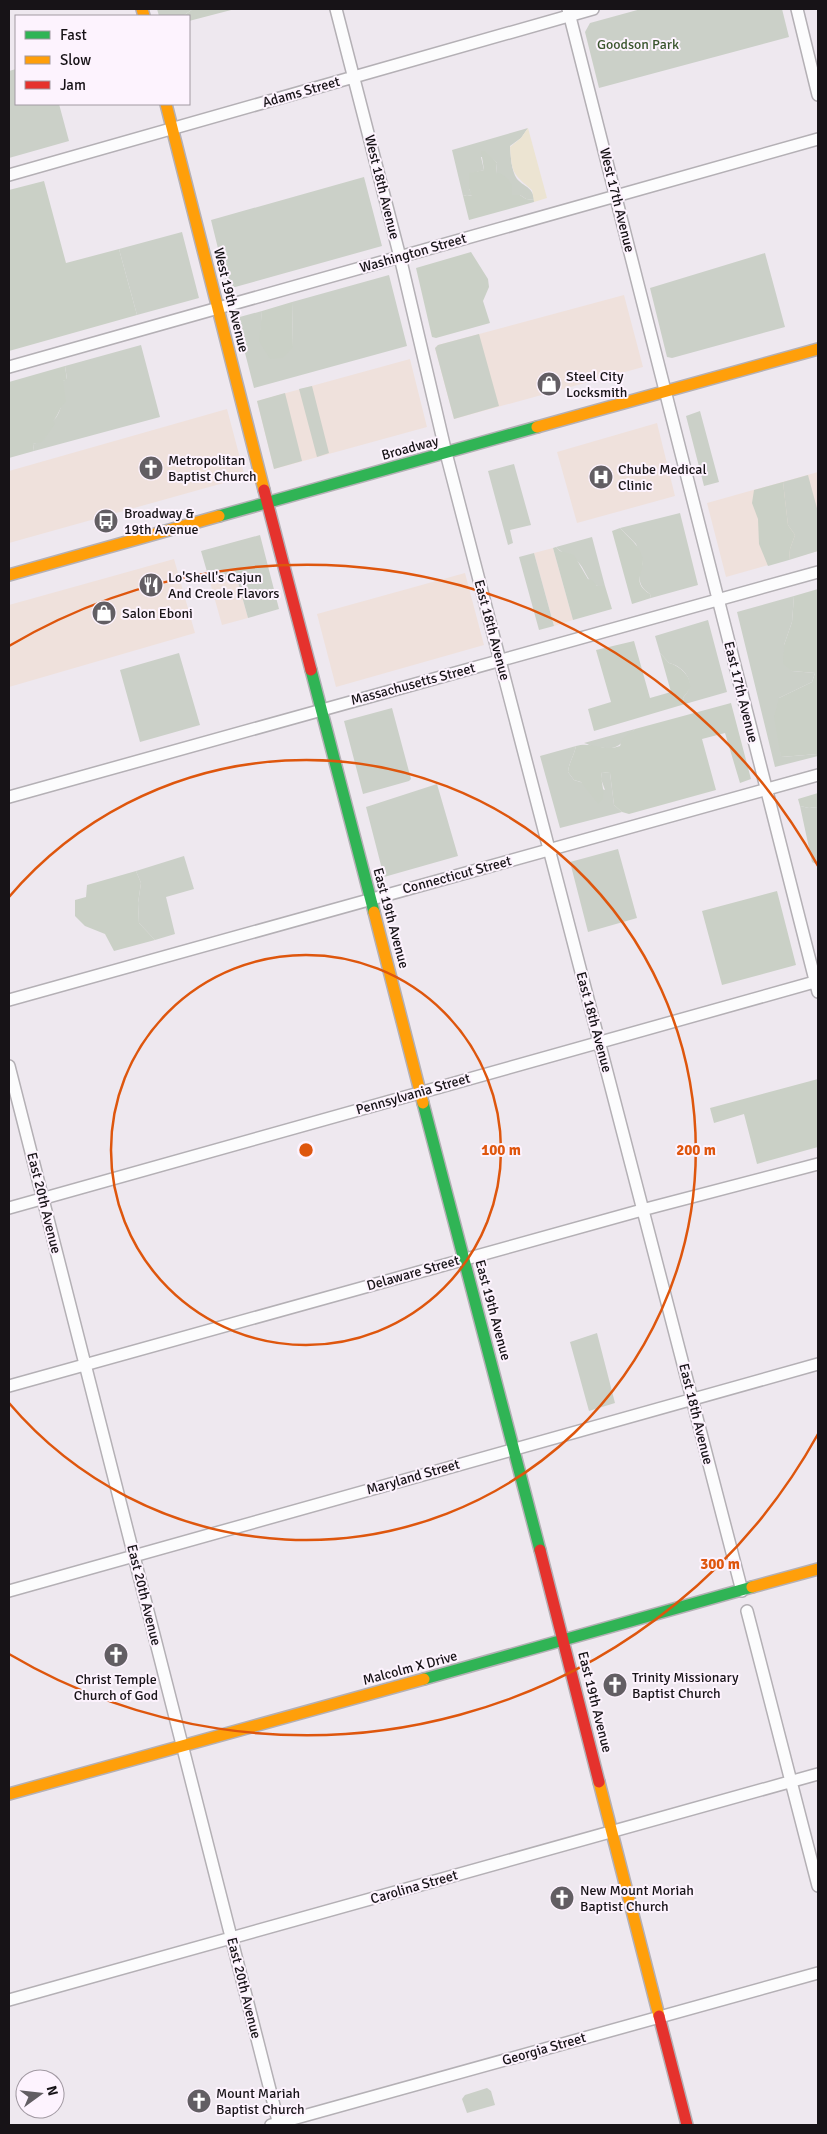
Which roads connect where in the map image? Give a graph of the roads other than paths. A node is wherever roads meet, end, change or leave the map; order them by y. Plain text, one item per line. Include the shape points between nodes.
1 (336, 9) edge
2 (593, 9) edge
3 (797, 9) edge
4 (569, 12) edge
5 (354, 77) junction
6 (818, 95) edge
7 (166, 105) edge
8 (173, 128) junction
9 (818, 139) edge
10 (9, 175) edge
11 (616, 196) junction
12 (400, 257) junction
13 (218, 308) junction
14 (818, 349) edge
15 (9, 368) edge
16 (665, 392) junction
17 (446, 454) junction
18 (267, 503) junction
19 (818, 572) edge
20 (9, 575) edge
21 (718, 600) junction
22 (500, 660) junction
23 (321, 709) junction
24 (818, 775) edge
25 (766, 790) junction
26 (9, 797) edge
27 (549, 850) junction
28 (370, 899) junction
29 (817, 985) edge
30 (9, 1000) edge
31 (599, 1042) junction
32 (9, 1066) edge
33 (420, 1092) junction
34 (818, 1164) edge
35 (43, 1198) junction
36 (9, 1208) edge
37 (642, 1210) junction
38 (464, 1259) junction
39 (818, 1364) edge
40 (85, 1366) junction
41 (9, 1386) edge
42 (692, 1400) junction
43 (514, 1449) junction
44 (134, 1556) junction
45 (818, 1570) edge
46 (9, 1591) edge
47 (742, 1591) junction
48 (746, 1611) dead end
49 (564, 1641) junction
50 (182, 1746) junction
51 (818, 1774) edge
52 (791, 1782) junction
53 (9, 1794) edge
54 (612, 1831) junction
55 (818, 1886) edge
56 (232, 1939) junction
57 (818, 1973) edge
58 (9, 2000) edge
59 (660, 2017) junction
60 (276, 2124) edge
61 (688, 2125) edge

1 - 5 street, West 18th Avenue
2 - 4 street, Adams Street
3 - 6 street
4 - 5 street, Adams Street
4 - 11 street, West 17th Avenue
5 - 8 street, Adams Street
5 - 12 street, West 18th Avenue
7 - 8 street, West 19th Avenue
8 - 10 street, Adams Street
8 - 13 street, West 19th Avenue
9 - 11 street, Washington Street
11 - 12 street, Washington Street
11 - 16 street, West 17th Avenue
12 - 13 street, Washington Street
12 - 17 street, West 18th Avenue
13 - 15 street, Washington Street
13 - 18 street, West 19th Avenue
14 - 16 street, Broadway
16 - 17 street, Broadway
16 - 21 street, East 17th Avenue
17 - 18 street, Broadway
17 - 22 street, East 18th Avenue
18 - 20 street, Broadway
18 - 23 street, East 19th Avenue
19 - 21 street, Massachusetts Street
21 - 22 street, Massachusetts Street
21 - 25 street, East 17th Avenue
22 - 23 street, Massachusetts Street
22 - 27 street, East 18th Avenue
23 - 26 street, Massachusetts Street
23 - 28 street, East 19th Avenue
24 - 25 street, Connecticut Street
25 - 27 street, Connecticut Street
25 - 29 street, East 17th Avenue
27 - 28 street, Connecticut Street
27 - 31 street, East 18th Avenue
28 - 30 street, Connecticut Street
28 - 33 street, East 19th Avenue
29 - 31 street, Pennsylvania Street
31 - 33 street, Pennsylvania Street
31 - 37 street, East 18th Avenue
32 - 35 street, East 20th Avenue
33 - 35 street, Pennsylvania Street
33 - 38 street, East 19th Avenue
34 - 37 street, Delaware Street
35 - 36 street, Pennsylvania Street
35 - 40 street, East 20th Avenue
37 - 38 street, Delaware Street
37 - 42 street, East 18th Avenue
38 - 40 street, Delaware Street
38 - 43 street, East 19th Avenue
39 - 42 street, Maryland Street
40 - 41 street, Delaware Street
40 - 44 street, East 20th Avenue
42 - 43 street, Maryland Street
42 - 47 street, East 18th Avenue
43 - 44 street, Maryland Street
43 - 49 street, East 19th Avenue
44 - 46 street, Maryland Street
44 - 50 street, East 20th Avenue
45 - 47 street, Malcolm X Drive
47 - 49 street, Malcolm X Drive
48 - 52 street
49 - 50 street, Malcolm X Drive
49 - 54 street, East 19th Avenue
50 - 53 street, Malcolm X Drive
50 - 56 street, East 20th Avenue
51 - 52 street, Carolina Street
52 - 54 street, Carolina Street
52 - 55 street
54 - 56 street, Carolina Street
54 - 59 street, East 19th Avenue
56 - 58 street, Carolina Street
56 - 60 street, East 20th Avenue
57 - 59 street, Georgia Street
59 - 60 street, Georgia Street
59 - 61 street, East 19th Avenue

